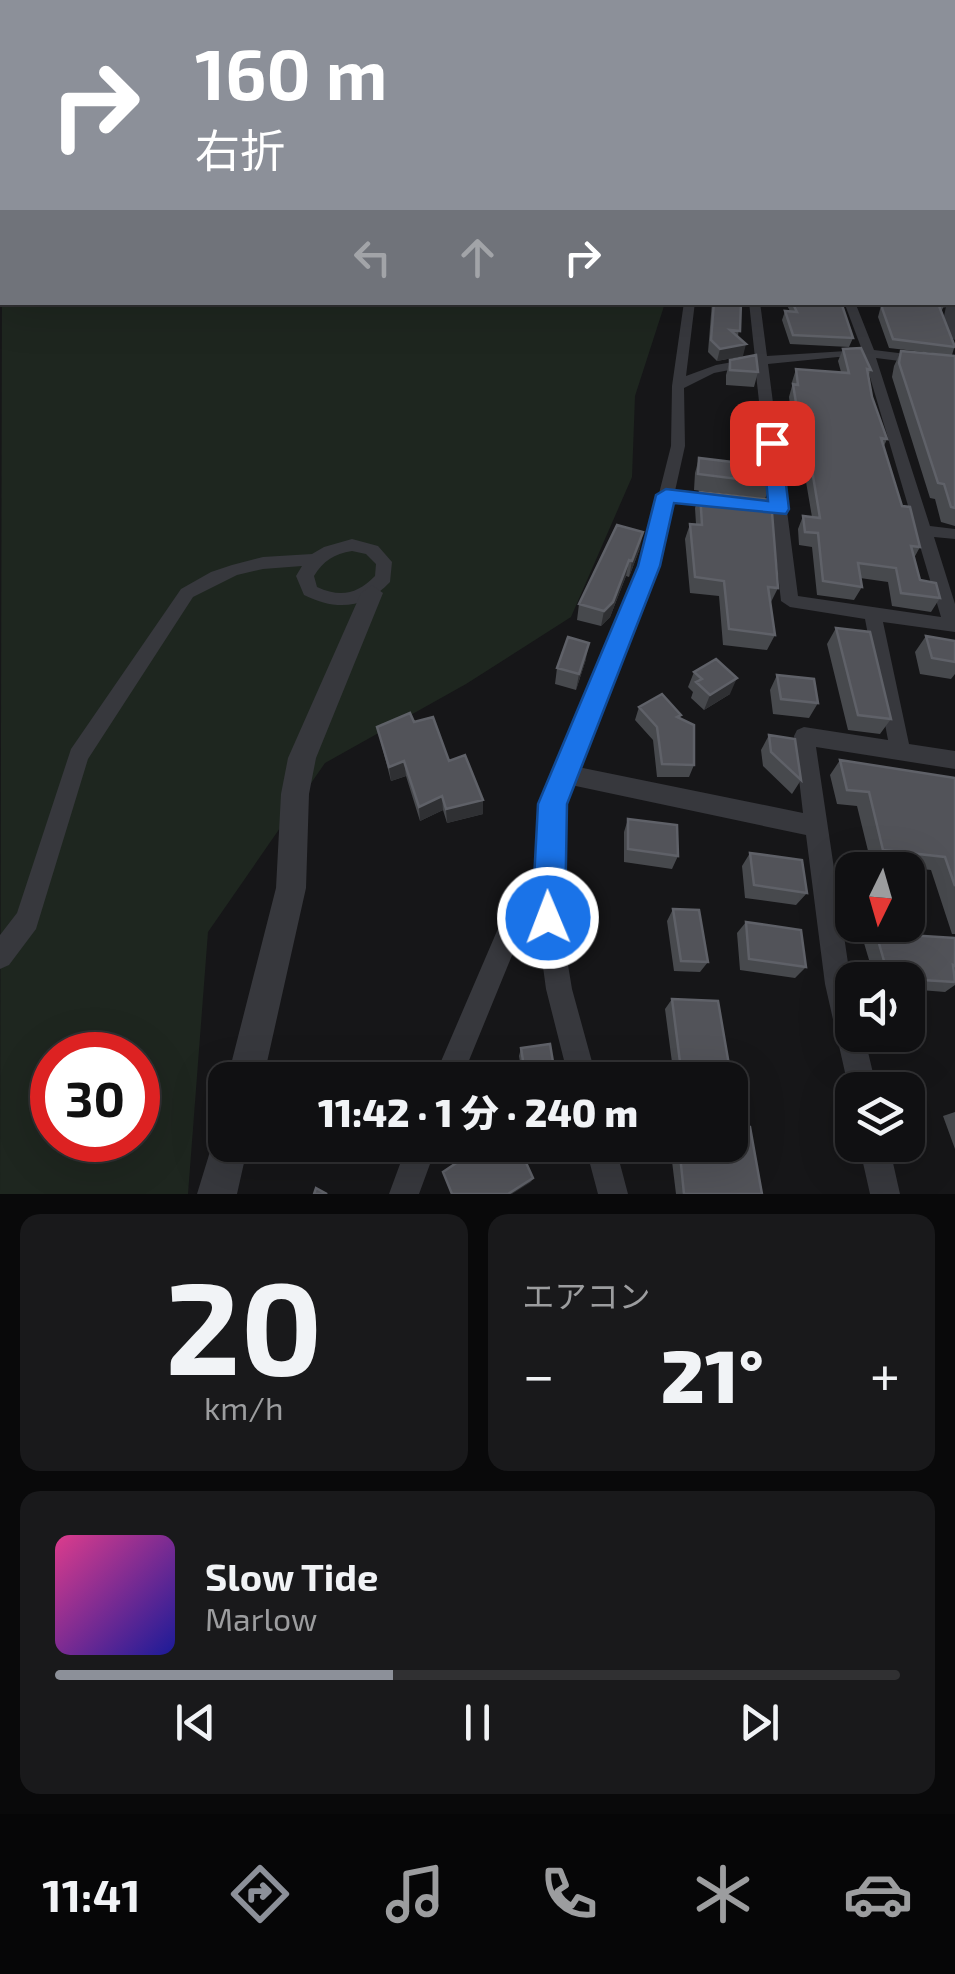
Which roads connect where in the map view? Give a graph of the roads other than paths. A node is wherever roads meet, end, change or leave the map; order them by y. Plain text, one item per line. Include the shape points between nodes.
1 (690, 305) edge
2 (754, 305) edge
3 (850, 305) edge
4 (953, 305) edge
5 (955, 335) edge
6 (868, 350) junction
7 (762, 360) junction
8 (955, 364) edge
9 (678, 386) junction
10 (666, 495) junction
11 (741, 504) edge
12 (760, 507) edge
13 (779, 509) junction
14 (923, 530) junction
15 (955, 534) edge
16 (313, 560) junction
17 (372, 592) junction
18 (874, 616) junction
19 (900, 750) junction
20 (955, 760) edge
21 (565, 774) junction
22 (816, 826) junction
23 (548, 918) junction
24 (0, 956) edge
25 (249, 1062) edge
26 (454, 1062) edge
27 (578, 1062) edge
28 (858, 1072) edge
29 (225, 1162) edge
30 (416, 1162) edge
31 (605, 1162) edge
32 (878, 1162) edge
33 (217, 1194) edge
34 (404, 1194) edge
35 (613, 1194) edge
36 (886, 1194) edge

1 - 9 street
2 - 7 street
3 - 6 street
4 - 5 street
6 - 7 street
6 - 8 street
6 - 14 street
7 - 9 street via 711,368
7 - 13 street
9 - 10 street via 678,446
10 - 11 street
10 - 21 street via 649,566
12 - 13 street
13 - 18 street via 790,601
14 - 15 street
14 - 18 street via 953,626
16 - 17 street via 305,576 310,591 351,601
16 - 17 street via 341,547 372,550 384,562 384,578
16 - 24 street via 240,566 187,593 78,756 27,920
17 - 25 street via 302,758 291,888
18 - 19 street
19 - 20 street
19 - 22 street via 804,736
21 - 22 street
21 - 23 street via 552,804
22 - 28 street
23 - 26 street via 514,919
23 - 27 street
29 - 33 street
30 - 34 street
31 - 35 street
32 - 36 street

